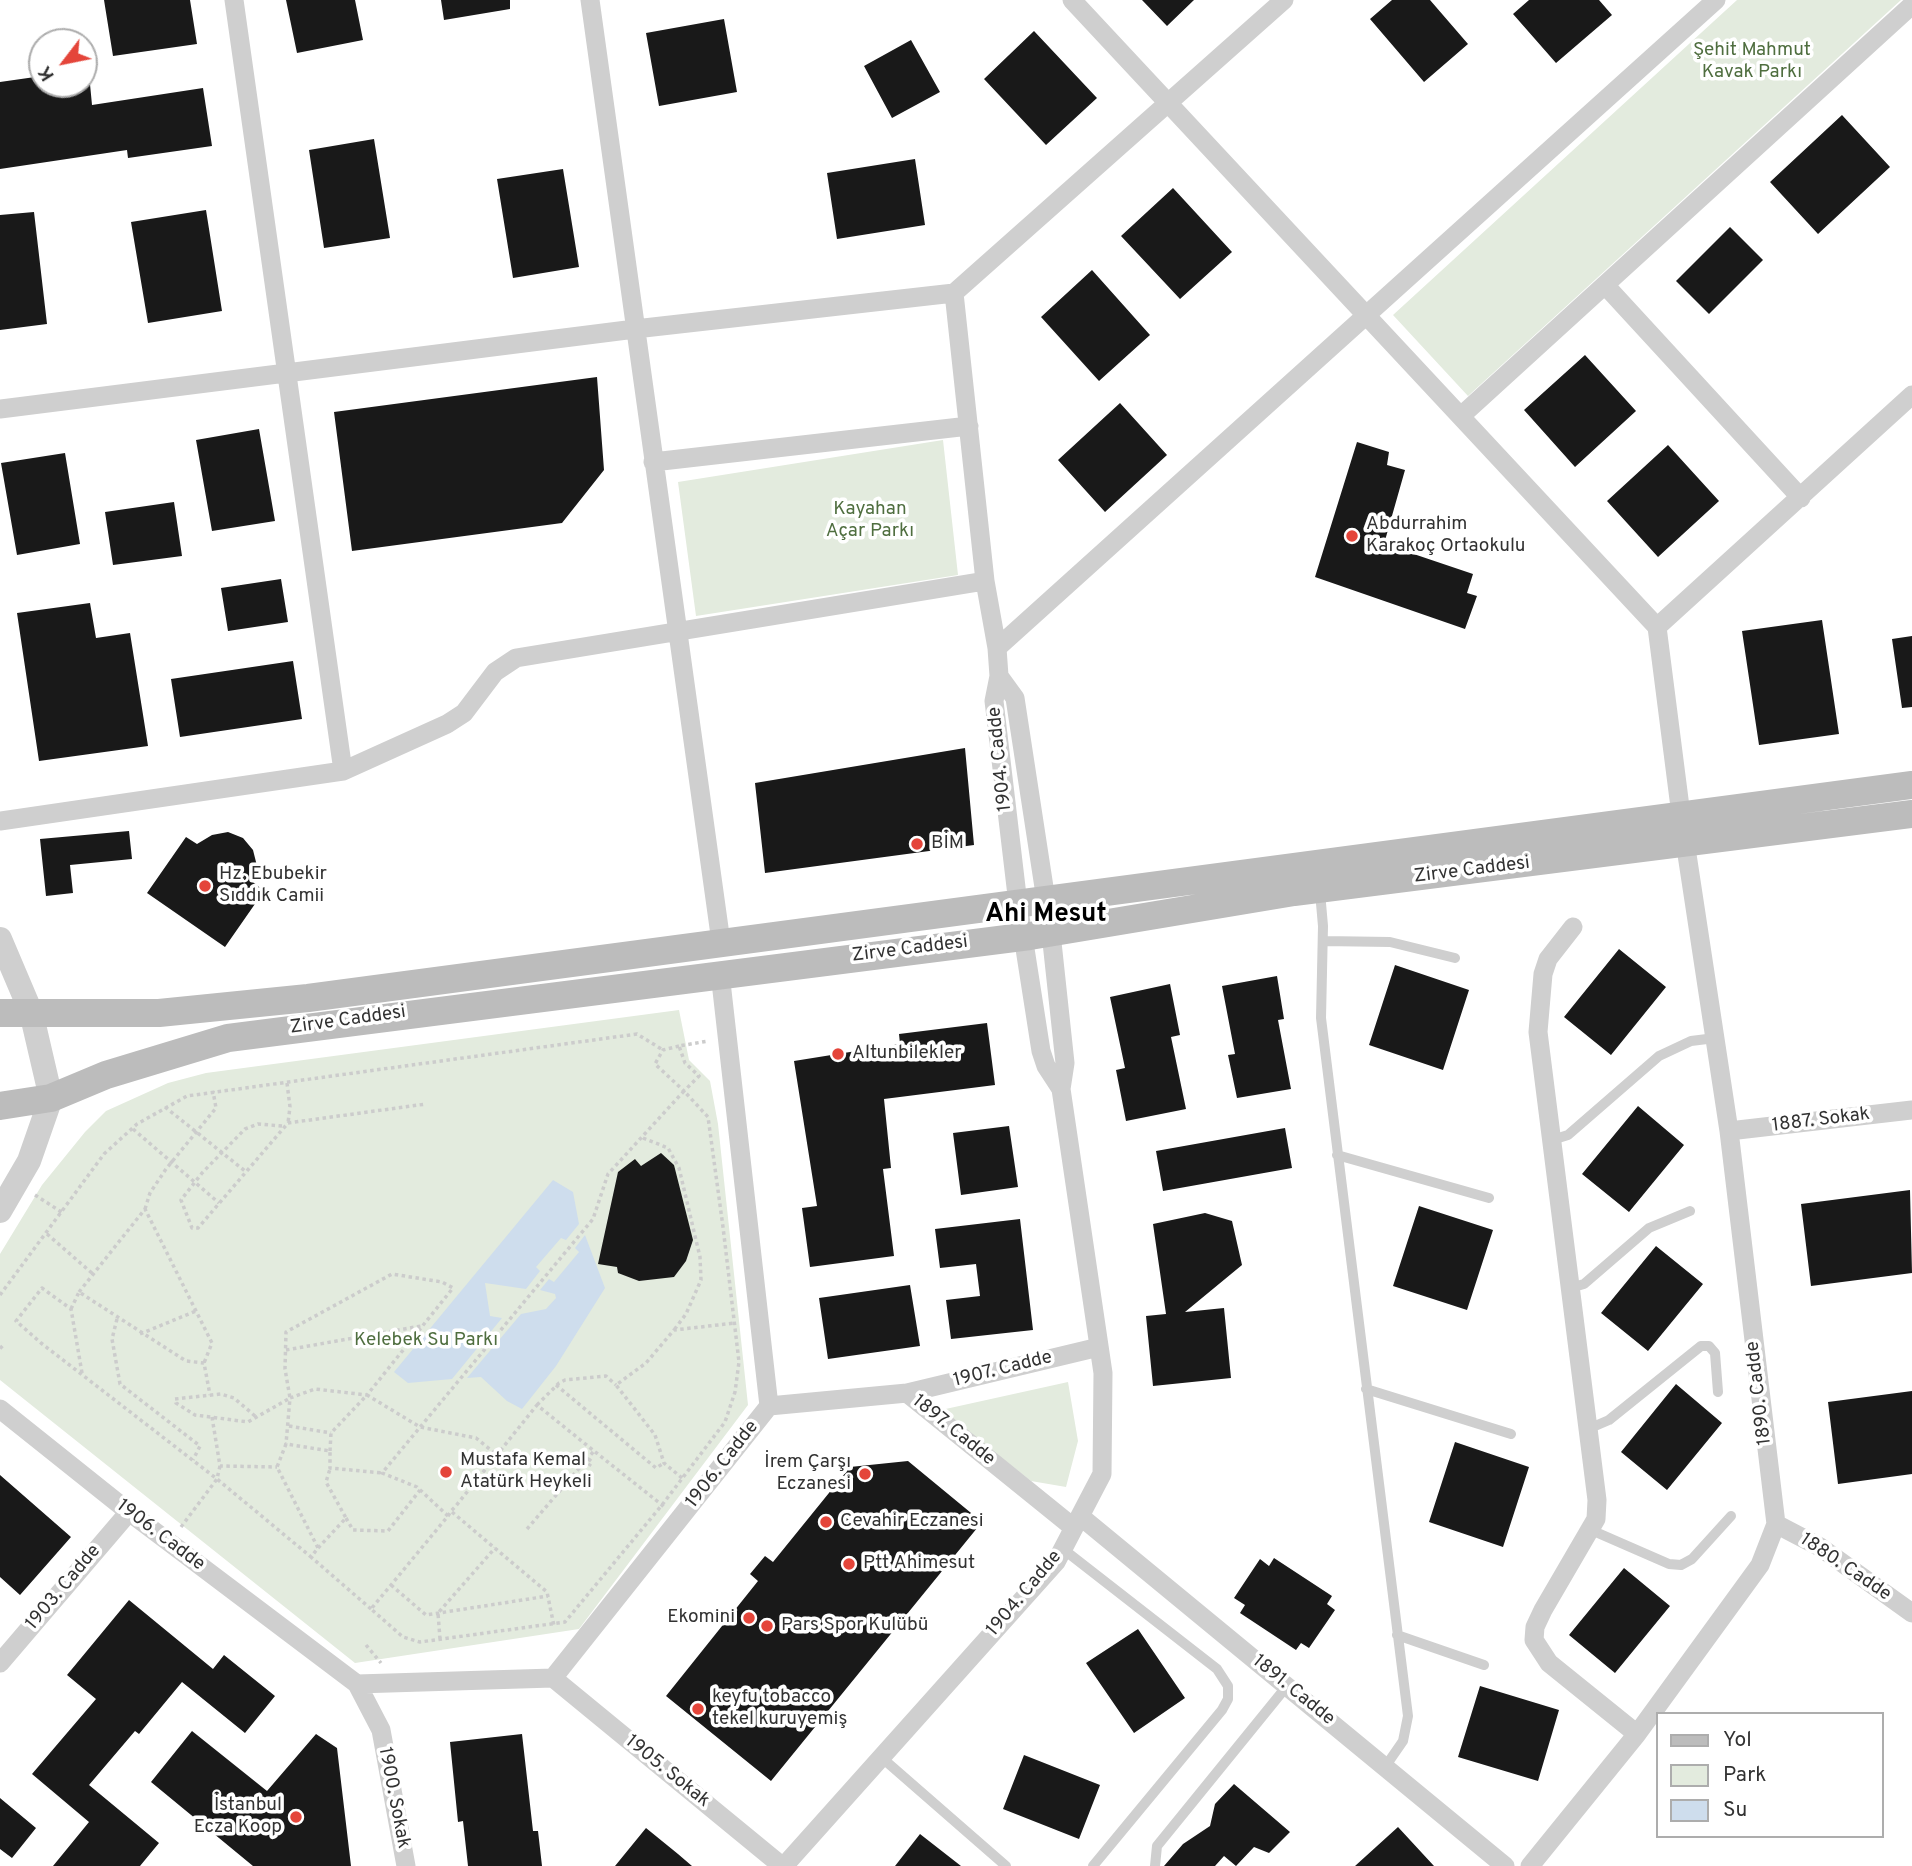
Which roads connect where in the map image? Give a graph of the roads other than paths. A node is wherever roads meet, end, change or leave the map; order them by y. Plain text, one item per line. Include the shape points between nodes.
1 (233, 0) edge
2 (590, 0) edge
3 (1072, 0) edge
4 (1284, 0) edge
5 (1716, 0) edge
6 (1912, 5) edge
7 (1169, 104) junction
8 (1605, 285) junction
9 (954, 293) junction
10 (1366, 316) junction
11 (635, 329) junction
12 (286, 372) junction
13 (1912, 395) edge
14 (0, 409) edge
15 (1461, 416) junction
16 (968, 426) junction
17 (653, 462) junction
18 (1801, 498) junction
19 (985, 581) junction
20 (1657, 627) junction
21 (676, 631) junction
22 (996, 648) junction
23 (999, 676) junction
24 (343, 771) junction
25 (1912, 785) edge
26 (1912, 814) edge
27 (1681, 815) junction
28 (0, 821) edge
29 (1686, 844) junction
30 (1320, 888) junction
31 (1046, 900) junction
32 (1018, 904) junction
33 (1573, 927) dead end
34 (1051, 933) junction
35 (1023, 937) junction
36 (0, 939) edge
37 (1323, 941) junction
38 (721, 942) junction
39 (1455, 958) dead end
40 (720, 973) junction
41 (31, 1012) junction
42 (0, 1013) edge
43 (1715, 1038) junction
44 (1061, 1089) junction
45 (51, 1098) junction
46 (0, 1106) edge
47 (1912, 1110) edge
48 (1729, 1131) junction
49 (1552, 1140) junction
50 (1337, 1155) junction
51 (1489, 1198) dead end
52 (0, 1211) edge
53 (1689, 1212) dead end
54 (1570, 1288) junction
55 (1099, 1347) junction
56 (1366, 1389) junction
57 (1718, 1392) dead end
58 (907, 1393) junction
59 (769, 1406) junction
60 (0, 1409) edge
61 (1588, 1429) junction
62 (1511, 1434) dead end
63 (129, 1512) junction
64 (1731, 1516) dead end
65 (1077, 1522) junction
66 (1776, 1524) junction
67 (1591, 1530) junction
68 (1063, 1549) junction
69 (1912, 1613) edge
70 (1397, 1634) junction
71 (0, 1663) edge
72 (1485, 1665) dead end
73 (553, 1678) junction
74 (357, 1684) junction
75 (1287, 1686) junction
76 (381, 1730) joint
77 (1637, 1734) junction
78 (881, 1756) junction
79 (1385, 1767) junction
80 (406, 1866) edge
81 (783, 1866) edge
82 (1006, 1866) edge
83 (1093, 1866) edge
84 (1155, 1866) edge
85 (1505, 1866) edge
86 (1530, 1866) edge

1 - 12 street
2 - 11 street
3 - 7 street
4 - 7 street
5 - 10 street
6 - 8 street
7 - 9 street
7 - 10 street
8 - 15 street
8 - 18 street
9 - 11 street
9 - 16 street
10 - 15 street
10 - 22 street
11 - 12 street
11 - 17 street
12 - 14 street
12 - 24 street
13 - 18 street
15 - 20 street
16 - 17 street
16 - 19 street
17 - 21 street
18 - 20 street
19 - 21 street
19 - 22 street
20 - 27 street, 1890. Cadde
21 - 24 street via 516,658 495,672 464,713
21 - 38 street
22 - 23 street
23 - 31 street, 1904. Cadde via 1015,698
23 - 32 street, 1904. Cadde via 994,701
24 - 28 street
25 - 27 main road, Zirve Caddesi
26 - 29 main road, Zirve Caddesi
27 - 29 street, 1890. Cadde
27 - 31 main road, Zirve Caddesi
29 - 30 main road, Zirve Caddesi
29 - 43 street, 1890. Cadde
30 - 34 main road, Zirve Caddesi
30 - 37 lane
31 - 32 main road, Zirve Caddesi
31 - 34 street, 1904. Cadde
32 - 35 street, 1904. Cadde
32 - 38 main road, Zirve Caddesi
33 - 49 street via 1548,959 1538,1007
34 - 35 main road, Zirve Caddesi
34 - 44 street, 1904. Cadde via 1065,1063
35 - 40 main road, Zirve Caddesi
35 - 44 street, 1904. Cadde via 1041,1051
36 - 41 street
37 - 39 lane via 1390,942
37 - 50 lane via 1321,1018
38 - 41 main road, Zirve Caddesi via 159,1013
40 - 45 main road, Zirve Caddesi via 228,1038 106,1075
40 - 59 street, 1906. Cadde
41 - 42 main road, Zirve Caddesi
41 - 45 street
43 - 48 street, 1890. Cadde
43 - 49 lane via 1691,1041 1659,1056 1568,1135
44 - 55 street, 1904. Cadde
45 - 46 main road, Zirve Caddesi
45 - 52 street via 43,1129
47 - 48 street, 1887. Sokak
48 - 66 street, 1890. Cadde
49 - 54 street
50 - 51 lane
50 - 56 lane
53 - 54 lane via 1649,1227 1584,1284
54 - 61 street
55 - 58 street, 1907. Cadde
55 - 65 street, 1904. Cadde via 1102,1474
56 - 62 lane
56 - 70 lane
57 - 61 lane via 1715,1353 1709,1346 1701,1346 1609,1420
58 - 59 street, 1897. Cadde
58 - 65 street, 1897. Cadde
59 - 73 street, 1906. Cadde
60 - 63 street, 1906. Cadde
61 - 67 street via 1597,1500
63 - 71 street, 1903. Cadde
63 - 74 street, 1906. Cadde
64 - 67 lane via 1681,1565
65 - 68 street, 1904. Cadde
65 - 75 street, 1891. Cadde
66 - 69 street, 1880. Cadde via 1820,1547
66 - 77 street, 1890. Cadde via 1760,1565
67 - 77 street via 1543,1610 1534,1640 1549,1664
68 - 78 street, 1904. Cadde
68 - 83 lane via 1217,1670 1228,1686 1222,1710
70 - 72 lane
70 - 79 lane via 1408,1716 1406,1731
73 - 74 street
73 - 81 street, 1905. Sokak
74 - 76 street, 1906. Cadde
75 - 79 street, 1891. Cadde
75 - 84 lane via 1157,1846
76 - 80 street, 1900. Sokak
77 - 86 street, 1890. Cadde
78 - 81 street, 1904. Cadde
78 - 82 lane
79 - 85 street, 1891. Cadde

